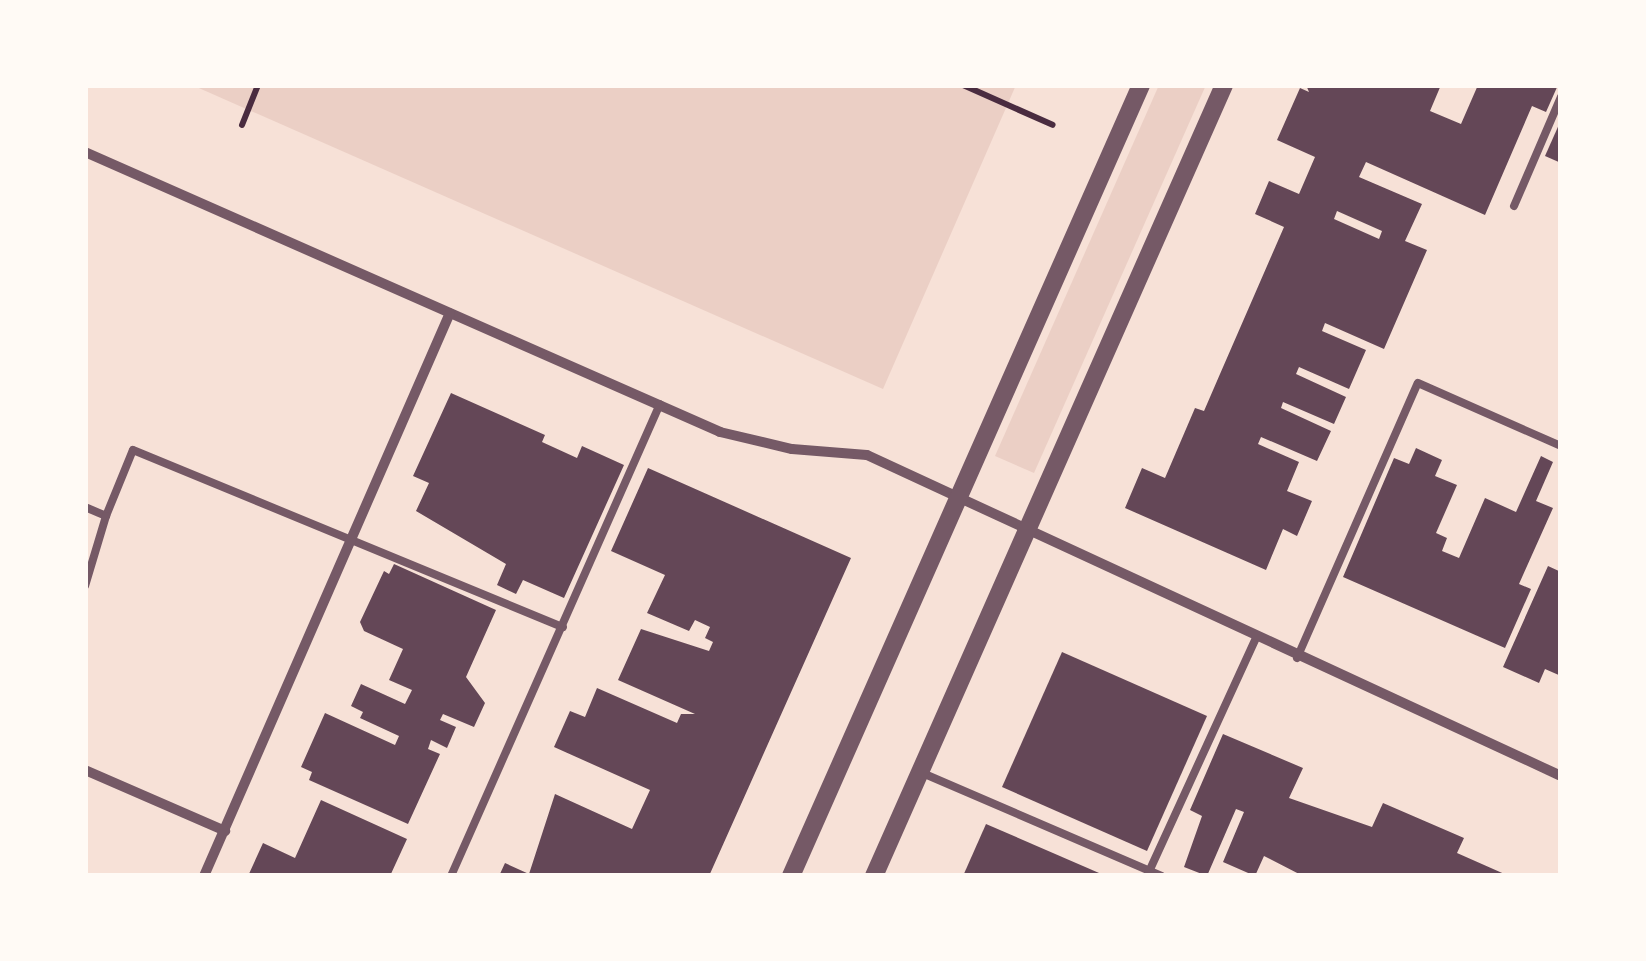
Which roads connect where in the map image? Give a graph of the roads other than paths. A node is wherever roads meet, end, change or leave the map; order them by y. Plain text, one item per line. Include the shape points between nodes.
1 (1142, 85) edge
2 (1224, 85) edge
3 (1561, 96) edge
4 (85, 152) edge
5 (1514, 206) dead end
6 (450, 313) junction
7 (660, 404) junction
8 (1561, 446) edge
9 (957, 495) junction
10 (85, 506) edge
11 (106, 516) junction
12 (1026, 531) junction
13 (351, 542) junction
14 (85, 586) edge
15 (563, 627) junction
16 (1257, 636) junction
17 (1297, 658) junction
18 (85, 770) edge
19 (920, 772) junction
20 (1560, 773) edge
21 (225, 831) junction
22 (1148, 873) edge
23 (204, 876) edge
24 (451, 876) edge
25 (791, 876) edge
26 (874, 876) edge
27 (1162, 876) edge

1 - 9 street
2 - 12 street
3 - 5 lane
4 - 6 street
6 - 7 street
6 - 13 street
7 - 9 street via 755,443 866,454
7 - 15 lane
8 - 17 lane via 1418,383
9 - 12 street
9 - 25 street
10 - 11 lane
11 - 13 lane via 133,450
11 - 14 lane
12 - 16 street
12 - 19 street
13 - 15 lane
13 - 21 street
15 - 24 lane
16 - 17 street
16 - 22 lane
17 - 20 street
18 - 21 street
19 - 22 lane
19 - 26 street
21 - 23 street
22 - 27 lane

